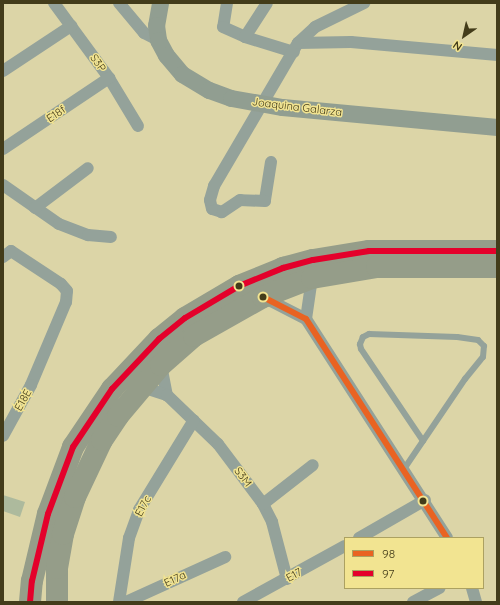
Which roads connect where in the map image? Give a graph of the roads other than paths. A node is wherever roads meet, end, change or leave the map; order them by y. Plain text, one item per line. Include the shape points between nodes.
1 (54, 3) edge
2 (119, 3) edge
3 (160, 3) edge
4 (227, 3) edge
5 (267, 3) edge
6 (364, 3) edge
7 (71, 26) junction
8 (245, 37) junction
9 (158, 40) junction
10 (296, 48) junction
11 (497, 55) edge
12 (3, 71) edge
13 (108, 78) junction
14 (264, 104) junction
15 (138, 126) dead end
16 (497, 127) edge
17 (3, 149) edge
18 (271, 162) dead end
19 (88, 168) dead end
20 (3, 185) edge
21 (35, 208) junction
22 (111, 237) dead end
23 (497, 251) edge
24 (3, 257) edge
25 (497, 267) edge
26 (312, 278) junction
27 (263, 296) junction
28 (306, 319) junction
29 (161, 365) junction
30 (142, 387) junction
31 (167, 395) junction
32 (194, 420) junction
33 (3, 436) edge
34 (423, 441) junction
35 (313, 465) dead end
36 (404, 469) junction
37 (425, 500) junction
38 (263, 504) junction
39 (361, 537) edge
40 (446, 537) edge
41 (344, 547) edge
42 (225, 557) dead end
43 (287, 579) junction
44 (437, 589) edge
45 (472, 589) edge
46 (30, 602) edge
47 (57, 602) edge
48 (119, 602) edge
49 (126, 602) edge
50 (243, 602) edge
51 (413, 602) edge
52 (476, 602) edge

1 - 7 street, S3P
2 - 9 street via 144,33
3 - 9 street, Joaquina Galarza via 156,25
4 - 8 street via 223,26
5 - 8 street
6 - 10 street via 315,27
7 - 12 street
7 - 13 street, S3P
8 - 10 street
9 - 14 street, Joaquina Galarza via 174,67 190,80 225,96
10 - 11 street via 345,42
10 - 14 street
13 - 15 street, S3P
13 - 17 street, E18f
14 - 16 street, Joaquina Galarza
14 - 18 street via 214,186 210,205 216,212 228,210 240,200 265,200
19 - 21 street
20 - 21 street
21 - 22 street via 75,231
23 - 46 highway via 369,251 313,260 283,268 239,286 185,318 159,339 112,389 73,447 48,514 32,581
24 - 33 street, E18E via 10,251 61,284 67,292 66,302 31,385
25 - 26 highway via 377,267
26 - 27 highway
26 - 28 street
27 - 28 street
27 - 29 highway via 194,336
28 - 36 street
29 - 30 highway
29 - 31 street
30 - 31 street, S3M
30 - 47 highway via 102,440 75,496 63,534 57,568
31 - 32 street, S3M
32 - 38 street, S3M via 218,444
32 - 48 street, E17c via 139,510 129,538
34 - 34 lane via 483,357 484,346 478,340 457,337 369,334 363,336 361,349
34 - 36 lane
35 - 38 street
36 - 37 street
37 - 39 street
37 - 40 street
38 - 43 street, S3M via 272,522
41 - 43 street, E17
42 - 49 street, E17a
43 - 50 street, E17
44 - 51 street
45 - 52 street

